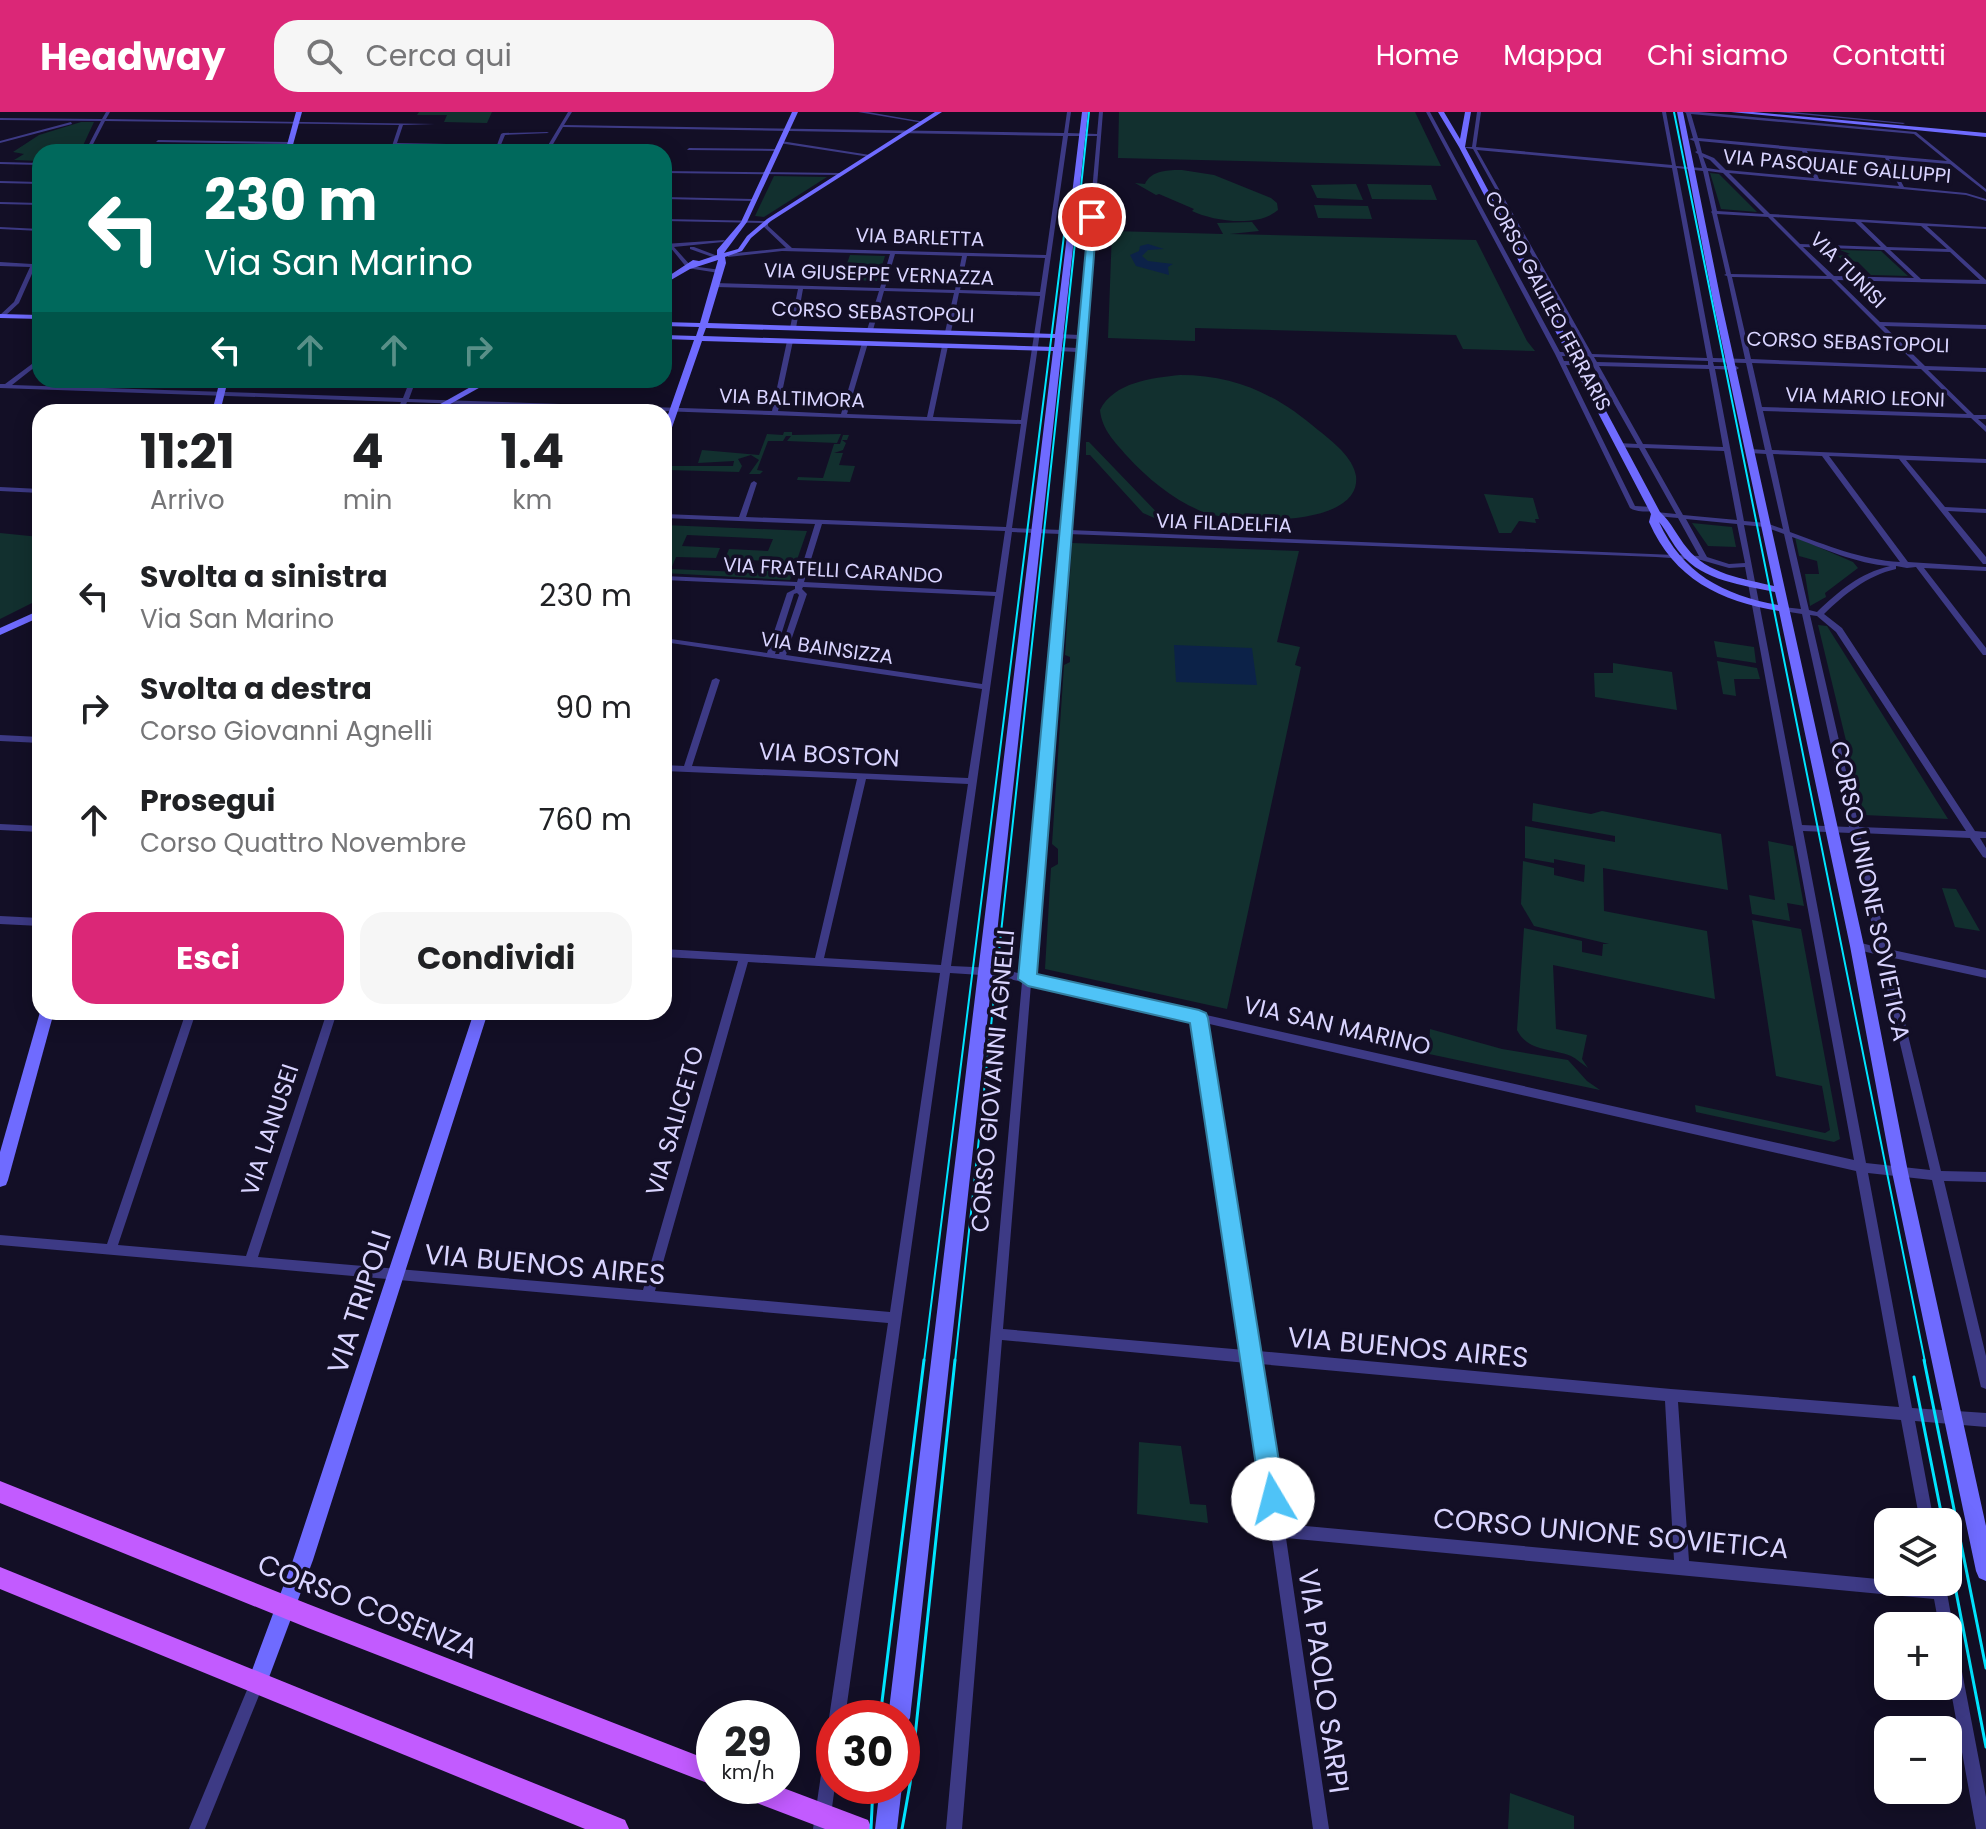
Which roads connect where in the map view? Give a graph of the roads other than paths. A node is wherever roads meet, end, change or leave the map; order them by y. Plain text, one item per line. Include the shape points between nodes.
1 (18, 112) edge
2 (109, 112) edge
3 (299, 112) edge
4 (570, 112) edge
5 (795, 112) edge
6 (863, 112) edge
7 (939, 112) edge
8 (1069, 112) edge
9 (1085, 112) edge
10 (1101, 112) edge
11 (1428, 112) edge
12 (1441, 112) edge
13 (1468, 112) edge
14 (1479, 112) edge
15 (1680, 112) edge
16 (1734, 112) edge
17 (1744, 112) edge
18 (1779, 112) edge
19 (1656, 113) edge
20 (1664, 113) edge
21 (1688, 114) edge
22 (1894, 116) dead end
23 (3, 119) edge
24 (83, 120) junction
25 (103, 120) junction
26 (1806, 121) junction
27 (296, 122) junction
28 (921, 123) junction
29 (1903, 123) junction
30 (401, 124) junction
31 (433, 124) dead end
32 (561, 126) junction
33 (787, 129) junction
34 (847, 130) junction
35 (1913, 130) junction
36 (909, 131) junction
37 (928, 131) junction
38 (547, 133) dead end
39 (1066, 133) junction
40 (1083, 133) junction
41 (1986, 134) edge
42 (1099, 135) junction
43 (1684, 139) junction
44 (1694, 139) junction
45 (0, 141) edge
46 (158, 141) dead end
47 (781, 142) junction
48 (290, 143) joint
49 (91, 144) edge
50 (394, 144) edge
51 (500, 144) edge
52 (550, 144) edge
53 (1462, 147) junction
54 (1474, 148) junction
55 (689, 149) dead end
56 (777, 150) junction
57 (1804, 150) junction
58 (1697, 152) junction
59 (870, 156) junction
60 (1887, 158) junction
61 (1952, 163) junction
62 (0, 164) edge
63 (32, 164) edge
64 (1674, 167) junction
65 (1691, 169) junction
66 (1705, 170) junction
67 (672, 172) edge
68 (1725, 172) junction
69 (766, 173) junction
70 (841, 174) junction
71 (1817, 180) junction
72 (0, 182) edge
73 (32, 183) edge
74 (1902, 188) junction
75 (1984, 190) edge
76 (1966, 194) junction
77 (672, 198) edge
78 (753, 200) junction
79 (1986, 200) edge
80 (0, 203) edge
81 (32, 204) edge
82 (1713, 212) junction
83 (1769, 215) junction
84 (672, 220) edge
85 (1684, 220) junction
86 (1857, 220) junction
87 (744, 222) junction
88 (1701, 222) junction
89 (764, 224) junction
90 (1922, 224) junction
91 (0, 228) edge
92 (1986, 228) edge
93 (11, 229) junction
94 (32, 230) edge
95 (0, 236) edge
96 (739, 237) junction
97 (723, 241) junction
98 (1800, 245) junction
99 (672, 247) joint
100 (682, 247) junction
101 (1886, 248) junction
102 (782, 249) junction
103 (791, 250) junction
104 (1951, 251) junction
105 (707, 253) junction
106 (893, 253) junction
107 (965, 255) junction
108 (724, 256) junction
109 (1048, 257) junction
110 (0, 264) edge
111 (32, 266) edge
112 (689, 267) junction
113 (719, 271) junction
114 (32, 274) edge
115 (672, 275) edge
116 (676, 275) junction
117 (1727, 275) junction
118 (672, 277) edge
119 (1832, 277) junction
120 (1919, 280) junction
121 (1986, 282) edge
122 (715, 285) junction
123 (801, 287) junction
124 (881, 290) junction
125 (957, 292) junction
126 (1043, 294) junction
127 (12, 307) junction
128 (32, 308) edge
129 (1, 313) edge
130 (32, 316) edge
131 (672, 324) edge
132 (1880, 324) junction
133 (703, 325) junction
134 (1986, 327) edge
135 (793, 328) junction
136 (870, 330) junction
137 (948, 332) junction
138 (1038, 335) junction
139 (1058, 336) junction
140 (672, 337) edge
141 (1082, 337) junction
142 (698, 338) junction
143 (790, 341) junction
144 (865, 343) junction
145 (945, 346) junction
146 (1036, 349) junction
147 (1057, 349) junction
148 (1081, 350) junction
149 (1558, 354) junction
150 (1592, 355) junction
151 (1574, 359) junction
152 (1710, 359) junction
153 (1730, 362) junction
154 (1917, 362) junction
155 (1562, 363) junction
156 (1747, 363) junction
157 (1597, 364) junction
158 (1986, 364) edge
159 (32, 366) edge
160 (1711, 367) junction
161 (1924, 368) junction
162 (1986, 370) edge
163 (1930, 375) junction
164 (1986, 377) edge
165 (4, 386) edge
166 (1588, 386) junction
167 (32, 387) edge
168 (58, 388) edge
169 (222, 388) edge
170 (410, 388) edge
171 (474, 388) edge
172 (1612, 391) junction
173 (221, 394) junction
174 (405, 400) junction
175 (448, 402) junction
176 (218, 404) edge
177 (403, 404) edge
178 (444, 404) edge
179 (479, 404) edge
180 (1758, 409) junction
181 (674, 410) junction
182 (775, 413) junction
183 (672, 416) edge
184 (843, 416) junction
185 (1972, 416) junction
186 (1986, 417) edge
187 (930, 418) junction
188 (1025, 422) junction
189 (1986, 430) edge
190 (1618, 445) junction
191 (1642, 446) junction
192 (1725, 449) junction
193 (1750, 451) junction
194 (1768, 453) junction
195 (1825, 456) junction
196 (1902, 459) junction
197 (1986, 461) edge
198 (754, 483) dead end
199 (0, 489) edge
200 (32, 491) edge
201 (1943, 509) junction
202 (1986, 511) edge
203 (1654, 512) junction
204 (672, 516) edge
205 (1681, 516) junction
206 (742, 519) junction
207 (819, 522) junction
208 (1740, 522) junction
209 (1766, 525) junction
210 (1008, 530) junction
211 (1035, 531) junction
212 (1786, 531) junction
213 (1066, 533) junction
214 (1842, 553) junction
215 (1672, 556) junction
216 (1689, 557) junction
217 (1704, 558) junction
218 (1986, 562) edge
219 (1748, 565) junction
220 (1903, 566) junction
221 (1919, 566) junction
222 (1986, 569) edge
223 (672, 580) edge
224 (1853, 583) junction
225 (1752, 584) junction
226 (799, 587) junction
227 (1780, 590) junction
228 (1801, 593) junction
229 (999, 597) junction
230 (1755, 603) junction
231 (1783, 609) junction
232 (1805, 612) junction
233 (1819, 614) junction
234 (32, 617) edge
235 (0, 632) edge
236 (672, 641) edge
237 (1986, 653) edge
238 (770, 656) junction
239 (782, 657) junction
240 (716, 680) dead end
241 (986, 687) junction
242 (0, 738) edge
243 (32, 740) edge
244 (672, 768) edge
245 (687, 769) junction
246 (862, 777) junction
247 (970, 781) junction
248 (0, 827) edge
249 (1797, 828) junction
250 (32, 829) edge
251 (1831, 830) junction
252 (1855, 830) junction
253 (1972, 834) junction
254 (1986, 835) edge
255 (1986, 855) edge
256 (0, 920) edge
257 (32, 922) edge
258 (1857, 946) junction
259 (672, 953) edge
260 (1885, 953) junction
261 (744, 957) junction
262 (819, 960) junction
263 (945, 967) junction
264 (985, 970) junction
265 (1986, 974) edge
266 (1028, 979) junction
267 (1199, 1018) junction
268 (45, 1020) edge
269 (188, 1020) edge
270 (329, 1020) edge
271 (478, 1020) edge
272 (1861, 1167) junction
273 (1900, 1172) junction
274 (1937, 1176) junction
275 (1986, 1177) edge
276 (0, 1180) edge
277 (0, 1240) edge
278 (111, 1249) junction
279 (250, 1262) junction
280 (395, 1275) junction
281 (647, 1297) junction
282 (895, 1318) junction
283 (997, 1334) junction
284 (1253, 1356) junction
285 (1986, 1383) edge
286 (1671, 1395) junction
287 (1907, 1416) junction
288 (1954, 1419) junction
289 (1986, 1420) edge
290 (0, 1492) edge
291 (1924, 1508) edge
292 (1277, 1530) junction
293 (1682, 1569) junction
294 (1986, 1571) edge
295 (0, 1578) edge
296 (1874, 1582) edge
297 (286, 1607) junction
298 (258, 1681) junction
299 (840, 1700) edge
300 (901, 1700) edge
301 (1960, 1700) edge
302 (696, 1767) edge
303 (781, 1804) edge
304 (826, 1804) edge
305 (889, 1804) edge
306 (823, 1825) edge
307 (197, 1829) edge
308 (616, 1829) edge
309 (859, 1829) edge
310 (886, 1829) edge
311 (954, 1829) edge
312 (1321, 1829) edge
313 (1984, 1829) edge

1 - 23 street
2 - 24 street
2 - 25 street
3 - 27 main road
4 - 32 street
5 - 33 main road
6 - 28 street
6 - 34 street
7 - 28 main road
8 - 39 street
9 - 40 main road, CORSO GIOVANNI AGNELLI
10 - 42 street, CORSO GIOVANNI AGNELLI
11 - 149 street, CORSO GALILEO FERRARIS
12 - 53 main road, CORSO GALILEO FERRARIS
13 - 53 main road
14 - 54 street
15 - 43 main road, CORSO UNIONE SOVIETICA
16 - 17 main road
17 - 26 main road
18 - 29 street
19 - 20 street
20 - 64 street
21 - 26 street
21 - 44 street, CORSO UNIONE SOVIETICA
22 - 29 street
23 - 24 street
24 - 25 street
24 - 45 street
25 - 27 street
25 - 49 street
26 - 35 main road
27 - 30 street
27 - 48 main road
28 - 36 main road
28 - 37 street
29 - 35 main road
29 - 41 main road
30 - 31 street
30 - 50 street
32 - 33 street
32 - 52 street
33 - 34 street
33 - 47 main road
34 - 36 street
35 - 41 main road
35 - 61 street
36 - 37 street
36 - 59 main road
37 - 39 street
38 - 51 street via 503,134
39 - 40 street
39 - 109 street
40 - 42 street
40 - 139 main road, CORSO GIOVANNI AGNELLI
42 - 141 street, CORSO GIOVANNI AGNELLI
43 - 44 street
43 - 65 main road, CORSO UNIONE SOVIETICA
44 - 57 street
44 - 58 street, CORSO UNIONE SOVIETICA
46 - 48 street
47 - 56 main road
47 - 59 street
53 - 54 street, VIA PASQUALE GALLUPPI
53 - 151 main road, CORSO GALILEO FERRARIS
54 - 64 street, VIA PASQUALE GALLUPPI
54 - 150 street, CORSO GALILEO FERRARIS
55 - 56 street
56 - 69 main road
57 - 60 street
57 - 71 street
58 - 66 street, CORSO UNIONE SOVIETICA
58 - 68 street, VIA TUNISI
59 - 70 main road
60 - 61 street
60 - 74 street
61 - 75 street
62 - 63 street
64 - 65 street, VIA PASQUALE GALLUPPI
64 - 85 street
65 - 66 street, VIA PASQUALE GALLUPPI
65 - 88 main road, CORSO UNIONE SOVIETICA
66 - 68 street, VIA PASQUALE GALLUPPI
66 - 82 street, CORSO UNIONE SOVIETICA
67 - 69 street
68 - 71 street, VIA PASQUALE GALLUPPI
68 - 83 street, VIA TUNISI
69 - 70 street
69 - 78 main road
70 - 89 main road
71 - 74 street, VIA PASQUALE GALLUPPI
72 - 73 street
74 - 76 street, VIA PASQUALE GALLUPPI
75 - 76 street, VIA PASQUALE GALLUPPI
76 - 79 street, VIA PASQUALE GALLUPPI
77 - 78 street
78 - 87 main road
80 - 81 street
82 - 83 street
82 - 117 street, CORSO UNIONE SOVIETICA
83 - 86 street
83 - 98 street, VIA TUNISI
84 - 87 street
85 - 88 street
85 - 152 street
86 - 90 street
86 - 101 street
87 - 89 street
87 - 96 main road
88 - 153 main road, CORSO UNIONE SOVIETICA
89 - 96 main road
89 - 103 street
90 - 92 street
90 - 104 street
91 - 93 street
93 - 94 street
93 - 95 street
96 - 97 main road
96 - 102 street
96 - 108 main road via 721,251
96 - 108 main road via 740,250
97 - 100 street
97 - 105 main road
98 - 101 street
98 - 119 street, VIA TUNISI
99 - 100 street
99 - 112 street
100 - 105 street
101 - 104 street
101 - 120 street
102 - 103 street, VIA BARLETTA
102 - 108 street
103 - 106 street, VIA BARLETTA
104 - 121 street
105 - 108 street
105 - 112 main road
106 - 107 street, VIA BARLETTA
106 - 124 street
107 - 109 street, VIA BARLETTA
107 - 125 street
108 - 112 main road
108 - 113 main road
109 - 126 street
110 - 111 street
112 - 113 street
112 - 116 main road
113 - 122 main road
114 - 127 street
115 - 116 street
116 - 118 main road
117 - 119 street
117 - 156 street, CORSO UNIONE SOVIETICA
119 - 120 street
119 - 132 street, VIA TUNISI
120 - 121 street
122 - 123 street, VIA GIUSEPPE VERNAZZA
122 - 133 main road
123 - 124 street, VIA GIUSEPPE VERNAZZA
123 - 135 street
124 - 125 street, VIA GIUSEPPE VERNAZZA
124 - 136 street
125 - 126 street, VIA GIUSEPPE VERNAZZA
125 - 137 street
126 - 138 street
127 - 128 main road
127 - 129 main road
129 - 130 main road
131 - 133 main road, CORSO SEBASTOPOLI
132 - 134 street
132 - 154 street, VIA TUNISI
133 - 135 main road, CORSO SEBASTOPOLI
133 - 142 main road
135 - 136 main road, CORSO SEBASTOPOLI
136 - 137 main road, CORSO SEBASTOPOLI
137 - 138 main road, CORSO SEBASTOPOLI
138 - 139 main road, CORSO SEBASTOPOLI
138 - 146 street
139 - 141 street, CORSO SEBASTOPOLI
139 - 147 main road, CORSO GIOVANNI AGNELLI
140 - 142 main road, CORSO SEBASTOPOLI
141 - 148 street, CORSO GIOVANNI AGNELLI
142 - 143 main road, CORSO SEBASTOPOLI
142 - 181 main road
143 - 144 main road, CORSO SEBASTOPOLI
143 - 182 street
144 - 145 main road, CORSO SEBASTOPOLI
144 - 184 street
145 - 146 main road, CORSO SEBASTOPOLI
145 - 187 street
146 - 147 main road, CORSO SEBASTOPOLI
146 - 188 street
147 - 148 street, CORSO SEBASTOPOLI
147 - 211 main road, CORSO GIOVANNI AGNELLI
148 - 213 street, CORSO GIOVANNI AGNELLI
149 - 151 street, CORSO SEBASTOPOLI
149 - 155 street, CORSO GALILEO FERRARIS
150 - 151 street, CORSO SEBASTOPOLI
150 - 152 street, CORSO SEBASTOPOLI
150 - 157 street, CORSO GALILEO FERRARIS
151 - 155 street, CORSO SEBASTOPOLI
151 - 157 street, CORSO SEBASTOPOLI
151 - 166 main road, CORSO GALILEO FERRARIS
152 - 153 street, CORSO SEBASTOPOLI
152 - 160 street
153 - 156 street, CORSO SEBASTOPOLI
153 - 156 street, CORSO SEBASTOPOLI
153 - 160 street, CORSO SEBASTOPOLI
153 - 193 main road, CORSO UNIONE SOVIETICA
154 - 156 street, CORSO SEBASTOPOLI
154 - 158 street, CORSO SEBASTOPOLI
154 - 161 street, VIA TUNISI
155 - 203 street, CORSO GALILEO FERRARIS via 1633,508
156 - 161 street, CORSO SEBASTOPOLI
156 - 163 street, CORSO SEBASTOPOLI
156 - 180 street, CORSO UNIONE SOVIETICA
157 - 160 street, CORSO SEBASTOPOLI
157 - 172 street, CORSO GALILEO FERRARIS
159 - 165 street
160 - 192 street
161 - 162 street, CORSO SEBASTOPOLI
161 - 163 street, VIA TUNISI
163 - 164 street, CORSO SEBASTOPOLI
163 - 185 street, VIA TUNISI
165 - 167 street, VIA BALTIMORA
166 - 172 street, CORSO GALILEO FERRARIS
166 - 190 main road, CORSO GALILEO FERRARIS
168 - 173 street, VIA BALTIMORA
169 - 173 main road
170 - 174 street
171 - 175 main road
172 - 191 street, CORSO GALILEO FERRARIS
173 - 174 street, VIA BALTIMORA
173 - 176 main road
174 - 175 street, VIA BALTIMORA
174 - 177 street
175 - 178 main road
175 - 179 street, VIA BALTIMORA
180 - 185 street, VIA MARIO LEONI
180 - 194 street, CORSO UNIONE SOVIETICA
181 - 182 street, VIA BALTIMORA
181 - 183 main road
182 - 184 street, VIA BALTIMORA
184 - 187 street, VIA BALTIMORA
185 - 186 street
185 - 189 street, VIA TUNISI
187 - 188 street, VIA BALTIMORA
188 - 210 street
190 - 191 street
190 - 203 main road, CORSO GALILEO FERRARIS
191 - 192 street
191 - 205 street, CORSO GALILEO FERRARIS
192 - 208 street
193 - 194 street
193 - 209 main road, CORSO UNIONE SOVIETICA
194 - 195 street
194 - 212 street, CORSO UNIONE SOVIETICA
195 - 196 street
195 - 220 street
196 - 197 street
196 - 201 street
198 - 206 street
199 - 200 street
201 - 202 street
201 - 218 street
203 - 205 street
203 - 215 main road
203 - 216 main road
204 - 206 street, VIA FILADELFIA
205 - 208 street
205 - 217 street, CORSO GALILEO FERRARIS
206 - 207 street, VIA FILADELFIA
207 - 210 street, VIA FILADELFIA
207 - 226 street
208 - 209 street
208 - 219 street
209 - 212 street
209 - 227 main road, CORSO UNIONE SOVIETICA
210 - 211 street, VIA FILADELFIA
210 - 229 street
211 - 213 street, VIA FILADELFIA
211 - 264 main road, CORSO GIOVANNI AGNELLI
212 - 214 street
212 - 228 street, CORSO UNIONE SOVIETICA
213 - 215 street, VIA FILADELFIA
213 - 266 street, CORSO GIOVANNI AGNELLI
214 - 220 street
214 - 224 street via 1863,566
215 - 216 street, VIA FILADELFIA
215 - 230 main road via 1696,576
216 - 217 street, VIA FILADELFIA
216 - 225 main road via 1712,572
217 - 219 street, VIA FILADELFIA
219 - 225 street
220 - 221 street
220 - 224 street
221 - 222 street
221 - 237 street
223 - 226 street, VIA FRATELLI CARANDO
224 - 233 street
225 - 227 main road
225 - 230 street
226 - 229 street, VIA FRATELLI CARANDO
226 - 238 street via 791,593
226 - 239 street via 803,594
227 - 228 street
227 - 231 main road, CORSO UNIONE SOVIETICA
228 - 232 street, CORSO UNIONE SOVIETICA
229 - 241 street
230 - 231 main road
230 - 249 street
231 - 232 street
231 - 251 main road, CORSO UNIONE SOVIETICA
232 - 233 street
232 - 252 street, CORSO UNIONE SOVIETICA
233 - 253 street via 1839,630
234 - 235 main road
236 - 238 street, VIA BAINSIZZA
238 - 239 street, VIA BAINSIZZA
239 - 241 street, VIA BAINSIZZA
240 - 245 street
241 - 247 street
242 - 243 street
244 - 245 street, VIA BOSTON
245 - 246 street, VIA BOSTON
246 - 247 street, VIA BOSTON
246 - 262 street
247 - 263 street
248 - 250 street
249 - 251 street
249 - 272 street
251 - 252 street
251 - 258 main road, CORSO UNIONE SOVIETICA
252 - 253 street
252 - 260 street, CORSO UNIONE SOVIETICA
253 - 254 street
253 - 255 street
256 - 257 street
258 - 260 street
258 - 273 main road, CORSO UNIONE SOVIETICA
259 - 261 street, VIA SAN MARINO
260 - 265 street
260 - 274 street, CORSO UNIONE SOVIETICA
261 - 262 street, VIA SAN MARINO
261 - 281 street, VIA SALICETO
262 - 263 street, VIA SAN MARINO
263 - 264 street, VIA SAN MARINO
263 - 282 street
264 - 266 street, VIA SAN MARINO
264 - 300 main road, CORSO GIOVANNI AGNELLI
266 - 267 street, VIA SAN MARINO
266 - 283 street, CORSO GIOVANNI AGNELLI
267 - 272 street, VIA SAN MARINO
267 - 284 street, VIA PAOLO SARPI
268 - 276 main road
269 - 278 street
270 - 279 street, VIA LANUSEI
271 - 280 main road, VIA TRIPOLI
272 - 273 street, VIA SAN MARINO
272 - 287 street
273 - 274 street, VIA SAN MARINO
273 - 288 main road, CORSO UNIONE SOVIETICA
274 - 275 street, VIA SAN MARINO
274 - 285 street, CORSO UNIONE SOVIETICA
277 - 278 street, VIA BUENOS AIRES
278 - 279 street, VIA BUENOS AIRES
279 - 280 street, VIA BUENOS AIRES
280 - 281 street, VIA BUENOS AIRES
280 - 297 main road, VIA TRIPOLI
281 - 282 street, VIA BUENOS AIRES
282 - 299 street
283 - 284 street, VIA BUENOS AIRES
283 - 311 street, CORSO GIOVANNI AGNELLI
284 - 286 street, VIA BUENOS AIRES
284 - 292 street, VIA PAOLO SARPI
286 - 287 street, VIA BUENOS AIRES
286 - 293 street
287 - 288 street, VIA BUENOS AIRES
287 - 291 street
288 - 289 street, VIA BUENOS AIRES
288 - 294 main road, CORSO UNIONE SOVIETICA
290 - 297 main road, CORSO COSENZA
292 - 293 street, CORSO UNIONE SOVIETICA
292 - 312 street, VIA PAOLO SARPI
293 - 296 street, CORSO UNIONE SOVIETICA
295 - 298 main road
297 - 298 main road, VIA TRIPOLI
297 - 302 main road, CORSO COSENZA
298 - 307 street
298 - 308 main road
301 - 313 street
303 - 306 main road
304 - 306 street
305 - 310 main road
306 - 309 main road

